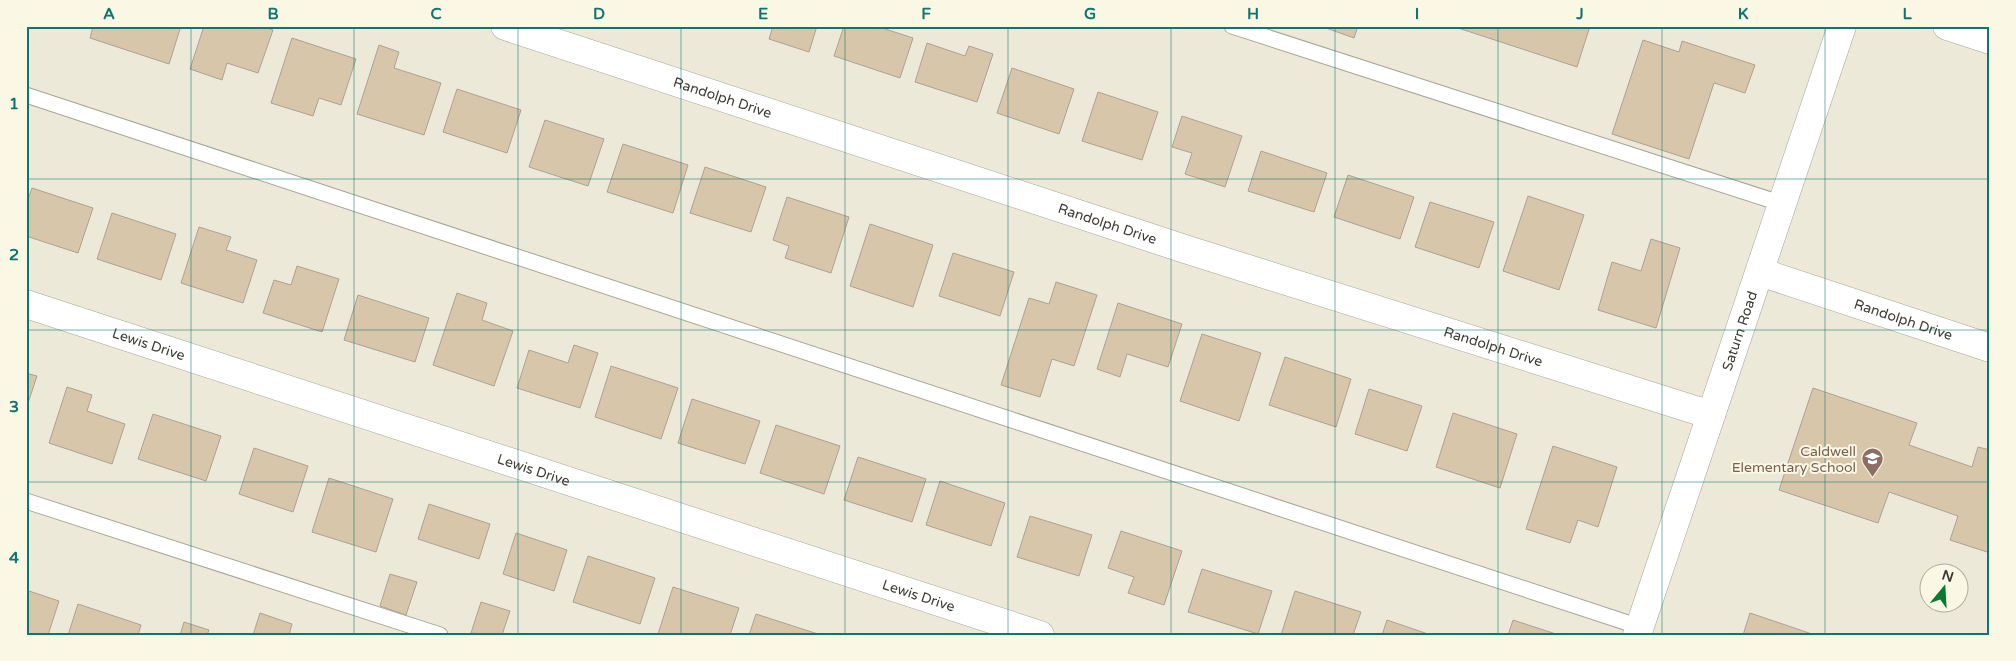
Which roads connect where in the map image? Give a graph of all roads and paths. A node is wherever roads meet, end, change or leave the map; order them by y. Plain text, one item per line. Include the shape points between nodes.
1 (506, 26) edge
2 (1232, 26) edge
3 (1842, 26) edge
4 (1948, 26) edge
5 (1990, 40) edge
6 (26, 95) edge
7 (1783, 204) junction
8 (1760, 272) junction
9 (26, 304) edge
10 (1990, 348) edge
11 (1711, 415) junction
12 (26, 501) edge
13 (1638, 631) edge
14 (440, 635) edge
15 (1040, 635) edge

1 - 11 street, Randolph Drive via 1178,247
2 - 7 lane
3 - 7 street, Saturn Road
4 - 5 street
6 - 13 lane
7 - 8 street, Saturn Road
8 - 10 street, Randolph Drive
8 - 11 street, Saturn Road
9 - 15 street, Lewis Drive
11 - 13 street, Saturn Road
12 - 14 lane

